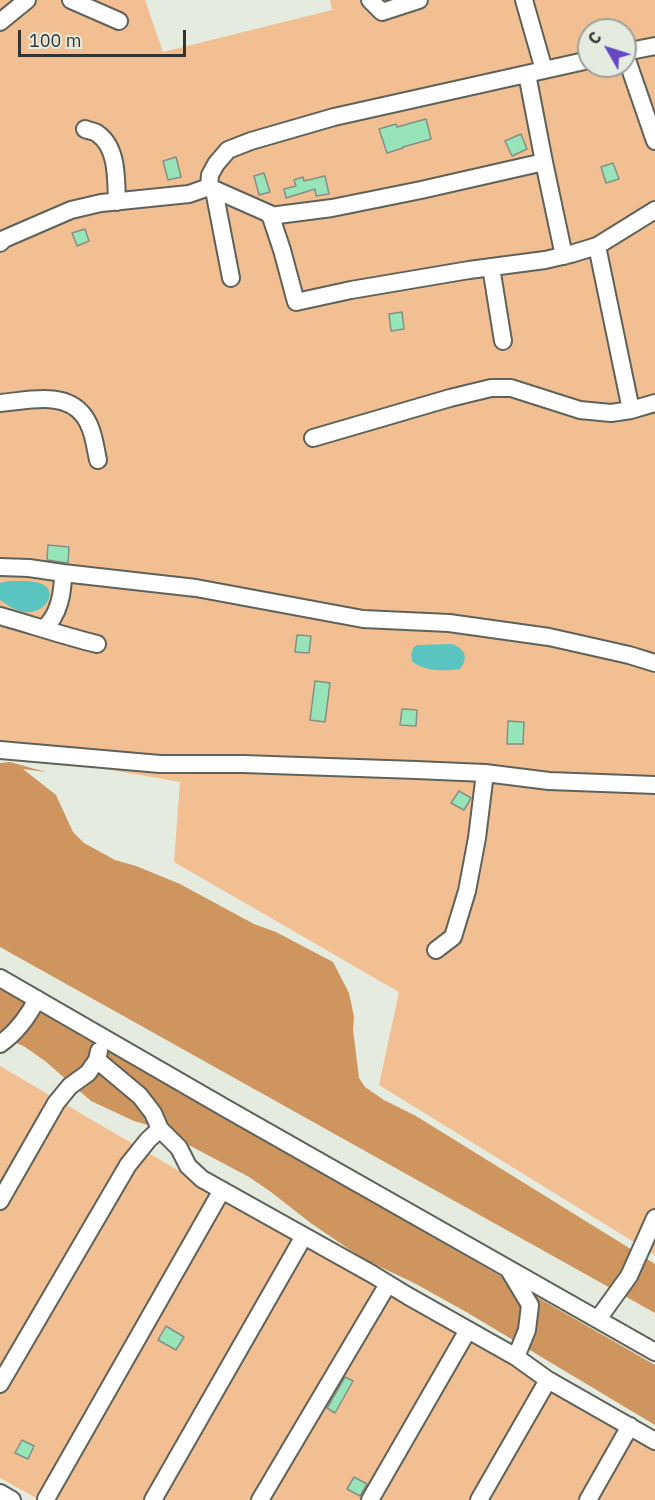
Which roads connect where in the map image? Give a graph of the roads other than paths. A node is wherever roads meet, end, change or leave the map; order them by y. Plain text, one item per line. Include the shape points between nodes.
1 (27, 0) edge
2 (71, 0) edge
3 (370, 0) edge
4 (419, 0) edge
5 (524, 0) edge
6 (119, 21) dead end
7 (0, 22) edge
8 (655, 46) edge
9 (637, 50) edge
10 (577, 63) edge
11 (535, 72) junction
12 (633, 78) edge
13 (85, 129) dead end
14 (655, 141) edge
15 (544, 162) junction
16 (212, 189) junction
17 (117, 202) junction
18 (655, 210) edge
19 (270, 216) junction
20 (0, 243) edge
21 (597, 246) junction
22 (564, 256) junction
23 (491, 267) junction
24 (231, 278) dead end
25 (502, 341) dead end
26 (0, 403) edge
27 (655, 403) edge
28 (631, 410) junction
29 (313, 438) dead end
30 (98, 460) dead end
31 (0, 567) edge
32 (63, 573) junction
33 (0, 616) edge
34 (44, 628) junction
35 (97, 644) dead end
36 (655, 654) edge
37 (629, 655) junction
38 (655, 663) edge
39 (0, 750) edge
40 (485, 773) junction
41 (655, 785) edge
42 (436, 950) dead end
43 (0, 978) edge
44 (38, 999) junction
45 (102, 1036) junction
46 (0, 1044) edge
47 (97, 1060) junction
48 (160, 1129) junction
49 (222, 1190) junction
50 (0, 1201) edge
51 (655, 1218) edge
52 (304, 1236) junction
53 (507, 1268) junction
54 (388, 1284) junction
55 (598, 1319) junction
56 (468, 1330) junction
57 (655, 1352) edge
58 (516, 1357) junction
59 (548, 1380) junction
60 (0, 1384) edge
61 (630, 1426) junction
62 (655, 1441) edge
63 (0, 1493) edge
64 (46, 1499) edge
65 (12, 1500) edge
66 (153, 1500) edge
67 (260, 1500) edge
68 (370, 1500) edge
69 (479, 1500) edge
70 (588, 1500) edge

1 - 7 street
2 - 6 street
3 - 4 street via 382,12
5 - 11 street
8 - 9 street
10 - 11 street
11 - 15 street
11 - 16 street via 334,117 251,141 228,150 216,164 210,175
12 - 14 street
13 - 17 street via 108,143
15 - 19 street via 332,208
15 - 22 street
16 - 17 street
16 - 19 street
16 - 24 street
17 - 20 street via 71,210
18 - 21 street
19 - 23 street via 296,302
21 - 22 street
21 - 28 street
22 - 23 street
23 - 25 street
26 - 30 street via 53,398 67,402 84,415
27 - 28 street
28 - 29 street via 580,410 511,388 491,388
31 - 32 street
32 - 34 street via 58,607
32 - 37 street via 196,588 363,619 449,623 549,637
33 - 34 street
34 - 35 street
36 - 37 street
37 - 38 street
39 - 40 street via 160,764
40 - 41 street via 549,781
40 - 42 street via 468,891 453,937
43 - 44 street
44 - 45 street
44 - 46 street via 16,1032
45 - 47 street
45 - 53 street
47 - 48 street via 140,1096
47 - 50 street via 56,1103
48 - 49 street via 180,1148 188,1166
48 - 60 street via 128,1165
49 - 52 street
49 - 64 street
51 - 55 street via 629,1276
52 - 54 street
52 - 66 street
53 - 55 street
53 - 58 street via 530,1305 527,1330
54 - 56 street
54 - 67 street
55 - 57 street
56 - 58 street
56 - 68 street
58 - 59 street
59 - 61 street
59 - 69 street
61 - 62 street
61 - 70 street
63 - 65 street

